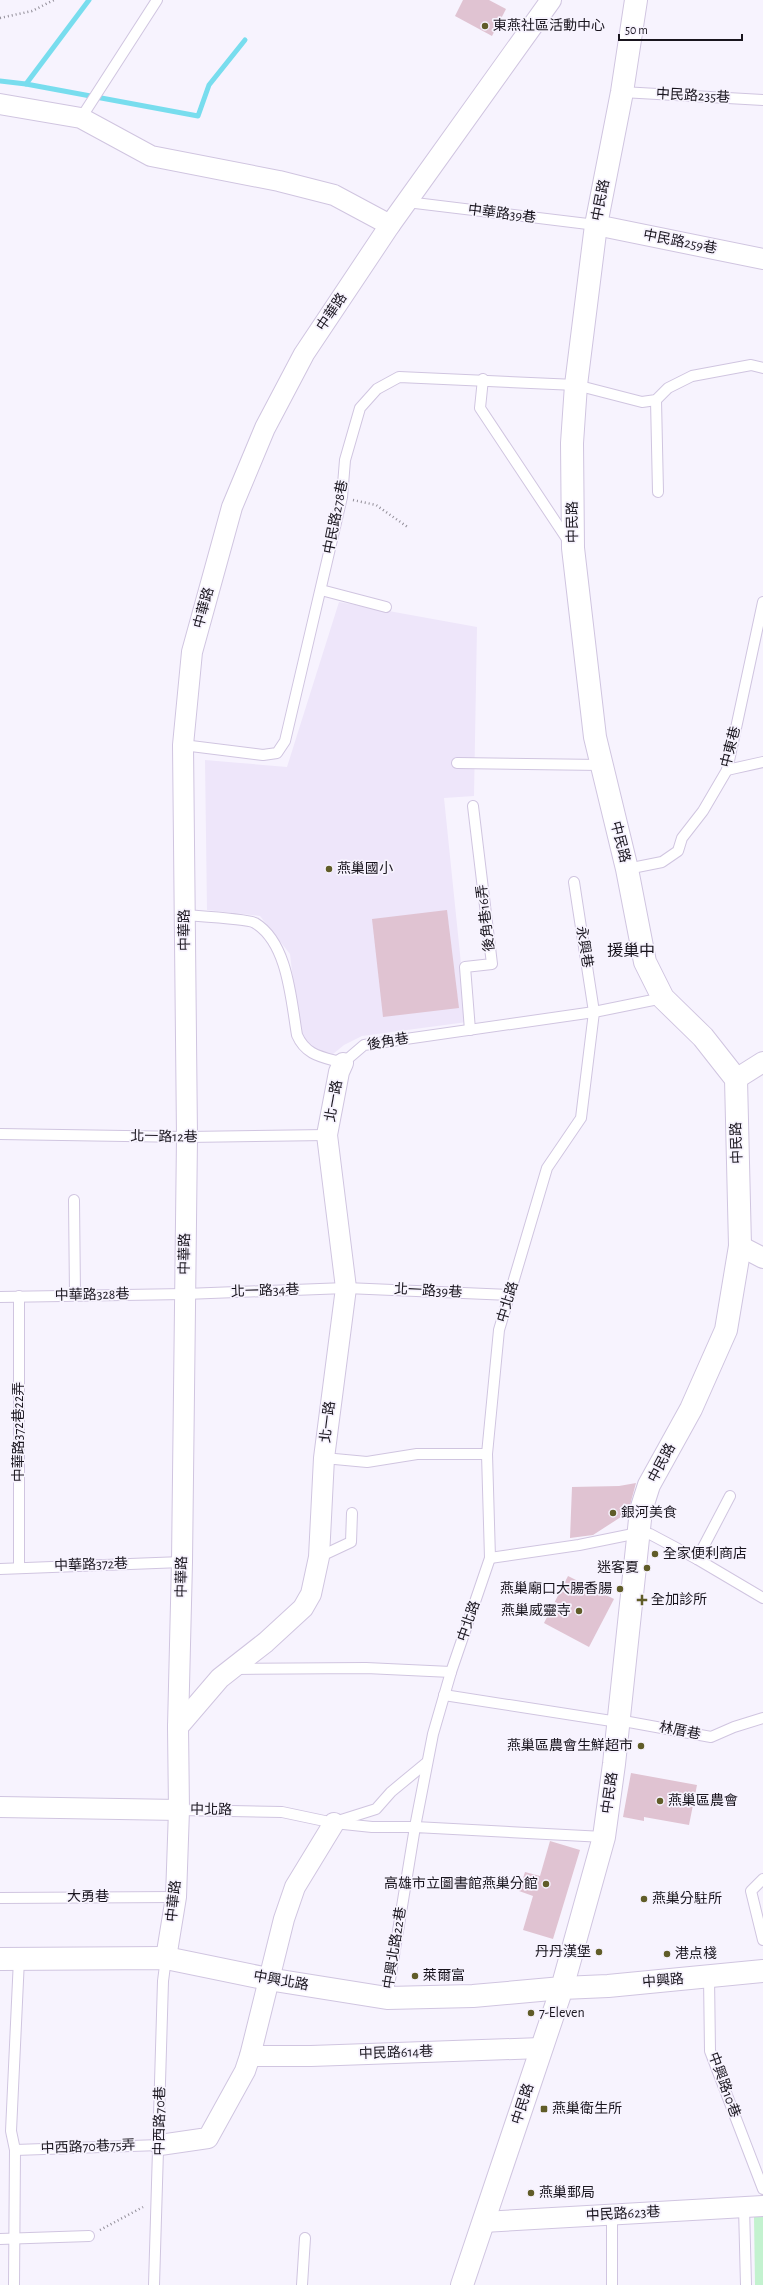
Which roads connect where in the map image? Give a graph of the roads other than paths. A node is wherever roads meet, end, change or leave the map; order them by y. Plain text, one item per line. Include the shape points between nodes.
1 (157, 0) edge
2 (551, 0) edge
3 (636, 0) edge
4 (622, 92) junction
5 (763, 100) edge
6 (0, 104) edge
7 (81, 118) junction
8 (407, 202) junction
9 (390, 225) junction
10 (596, 226) junction
11 (763, 259) edge
12 (763, 368) edge
13 (483, 379) junction
14 (576, 385) junction
15 (656, 400) junction
16 (658, 492) dead end
17 (573, 548) junction
18 (321, 590) junction
19 (386, 607) dead end
20 (762, 607) edge
21 (183, 745) junction
22 (763, 762) edge
23 (457, 763) dead end
24 (601, 765) junction
25 (727, 770) junction
26 (473, 806) dead end
27 (627, 868) junction
28 (574, 882) dead end
29 (185, 915) junction
30 (663, 998) junction
31 (594, 1012) junction
32 (470, 1030) junction
33 (763, 1062) edge
34 (343, 1063) junction
35 (736, 1078) junction
36 (0, 1134) edge
37 (328, 1135) junction
38 (187, 1137) junction
39 (74, 1200) dead end
40 (740, 1246) junction
41 (763, 1258) edge
42 (346, 1288) junction
43 (185, 1294) junction
44 (75, 1295) junction
45 (510, 1295) junction
46 (19, 1296) junction
47 (0, 1297) edge
48 (487, 1454) junction
49 (324, 1458) junction
50 (730, 1496) dead end
51 (352, 1513) dead end
52 (638, 1533) junction
53 (319, 1557) junction
54 (490, 1558) junction
55 (697, 1558) junction
56 (182, 1562) junction
57 (19, 1568) junction
58 (0, 1569) edge
59 (763, 1598) edge
60 (230, 1669) junction
61 (451, 1672) junction
62 (444, 1695) junction
63 (763, 1718) edge
64 (618, 1721) junction
65 (178, 1728) junction
66 (426, 1763) junction
67 (0, 1806) edge
68 (179, 1810) junction
69 (334, 1823) junction
70 (415, 1827) junction
71 (604, 1837) junction
72 (763, 1879) edge
73 (176, 1897) junction
74 (0, 1898) edge
75 (763, 1940) edge
76 (166, 1958) junction
77 (9, 1959) edge
78 (763, 1971) edge
79 (709, 1977) junction
80 (268, 1979) junction
81 (562, 1988) junction
82 (387, 1998) junction
83 (541, 2048) junction
84 (250, 2056) junction
85 (160, 2145) junction
86 (15, 2150) junction
87 (763, 2189) edge
88 (754, 2206) edge
89 (612, 2214) junction
90 (483, 2222) junction
91 (89, 2236) road end
92 (16, 2238) junction
93 (305, 2238) dead end
94 (0, 2239) edge
95 (14, 2285) edge
96 (154, 2285) edge
97 (302, 2285) edge
98 (462, 2285) edge
99 (612, 2285) edge
100 (746, 2285) edge

1 - 7 lane
2 - 8 street, 中華路
3 - 4 street, 中民路
4 - 5 lane, 中民路235巷
4 - 10 street, 中民路
6 - 7 street
7 - 9 street via 151,156 334,195
8 - 9 street, 中華路
8 - 10 lane, 中華路39巷
9 - 21 street, 中華路 via 304,354 265,428 232,507 192,652
10 - 11 street, 中民路259巷
10 - 14 street, 中民路
12 - 15 lane via 751,365 692,376 668,388
13 - 14 lane, 中民路278巷
13 - 17 lane via 480,408
13 - 18 lane, 中民路278巷 via 399,377 377,389 360,408 345,460 342,497
14 - 15 lane, 中民路278巷 via 642,402
14 - 17 street, 中民路 via 572,443
15 - 16 lane
17 - 24 street, 中民路
18 - 19 lane
18 - 21 lane, 中民路278巷 via 285,741 277,753 263,755
20 - 25 lane, 中東巷
21 - 29 street, 中華路
22 - 25 lane
23 - 24 lane
24 - 27 street, 中民路
25 - 27 lane, 中東巷 via 703,811 682,838 678,851 662,862
26 - 32 lane, 後角巷16弄 via 492,964 465,967
27 - 30 street, 中民路 via 646,962
28 - 31 lane, 永興巷
29 - 34 lane via 255,922 272,939 282,955 297,1035 302,1046 312,1054
29 - 38 street, 中華路
30 - 31 lane, 後角巷
30 - 35 street, 中民路 via 703,1037
31 - 32 lane, 後角巷
31 - 45 lane, 中北路 via 581,1118 547,1168
32 - 34 lane, 後角巷 via 364,1045
33 - 35 street
34 - 37 street, 北一路 via 339,1072
35 - 40 street, 中民路
36 - 38 lane, 北一路12巷
37 - 38 lane, 北一路12巷
37 - 42 street, 北一路
38 - 43 street, 中華路
39 - 44 lane
40 - 41 street
40 - 52 street, 中民路 via 726,1330 691,1409 649,1485 641,1510
42 - 43 lane, 北一路34巷
42 - 45 lane, 北一路39巷
42 - 49 street, 北一路
43 - 44 lane, 中華路328巷
43 - 56 street, 中華路
44 - 46 lane, 中華路328巷
45 - 48 lane, 中北路 via 499,1330
46 - 47 lane, 中華路328巷
46 - 57 lane, 中華路372巷22弄
48 - 49 lane via 416,1454 367,1462
48 - 54 lane, 中北路
49 - 53 street, 北一路
50 - 55 lane
51 - 53 lane via 351,1542
52 - 54 lane via 579,1545
52 - 55 lane via 650,1534
52 - 64 street, 中民路
53 - 60 street, 北一路 via 311,1594 303,1608 266,1642
54 - 61 lane, 中北路
55 - 59 lane
56 - 57 lane, 中華路372巷
56 - 65 street, 中華路
57 - 58 lane, 中華路372巷
60 - 61 lane via 366,1668
60 - 65 street, 北一路
61 - 62 lane, 中北路
62 - 64 lane, 林厝巷
62 - 66 lane, 中北路
63 - 64 lane, 林厝巷 via 711,1737
64 - 71 street, 中民路
65 - 68 street, 中華路
66 - 69 lane via 391,1792 376,1810
66 - 70 lane, 中北路
67 - 68 street, 中北路
68 - 69 lane, 中北路 via 282,1812
68 - 73 street, 中華路
69 - 70 lane, 中北路 via 372,1827
69 - 80 street via 296,1887 284,1919
70 - 71 lane
70 - 82 lane, 中興北路22巷
71 - 81 street, 中民路
72 - 75 lane via 751,1891
73 - 74 lane, 大勇巷
73 - 76 street, 中華路
76 - 77 street, 中興北路
76 - 80 street, 中興北路
76 - 85 lane, 中西路70巷 via 163,1981
77 - 86 lane via 12,2132
78 - 79 street, 中興路
79 - 81 street, 中興路
79 - 87 lane, 中興路10巷 via 710,2051
80 - 82 street, 中興北路
80 - 84 street
81 - 82 street, 中興北路 via 473,1996
81 - 83 street, 中民路
83 - 84 street, 中民路614巷
83 - 90 street, 中民路
84 - 85 street via 208,2138
85 - 86 lane, 中西路70巷75弄
85 - 96 lane, 中西路70巷
86 - 92 lane
88 - 89 street, 中民路623巷
88 - 100 lane
89 - 90 street, 中民路623巷
89 - 99 lane
90 - 98 street, 中民路
91 - 92 lane
92 - 94 lane
92 - 95 lane
93 - 97 lane

